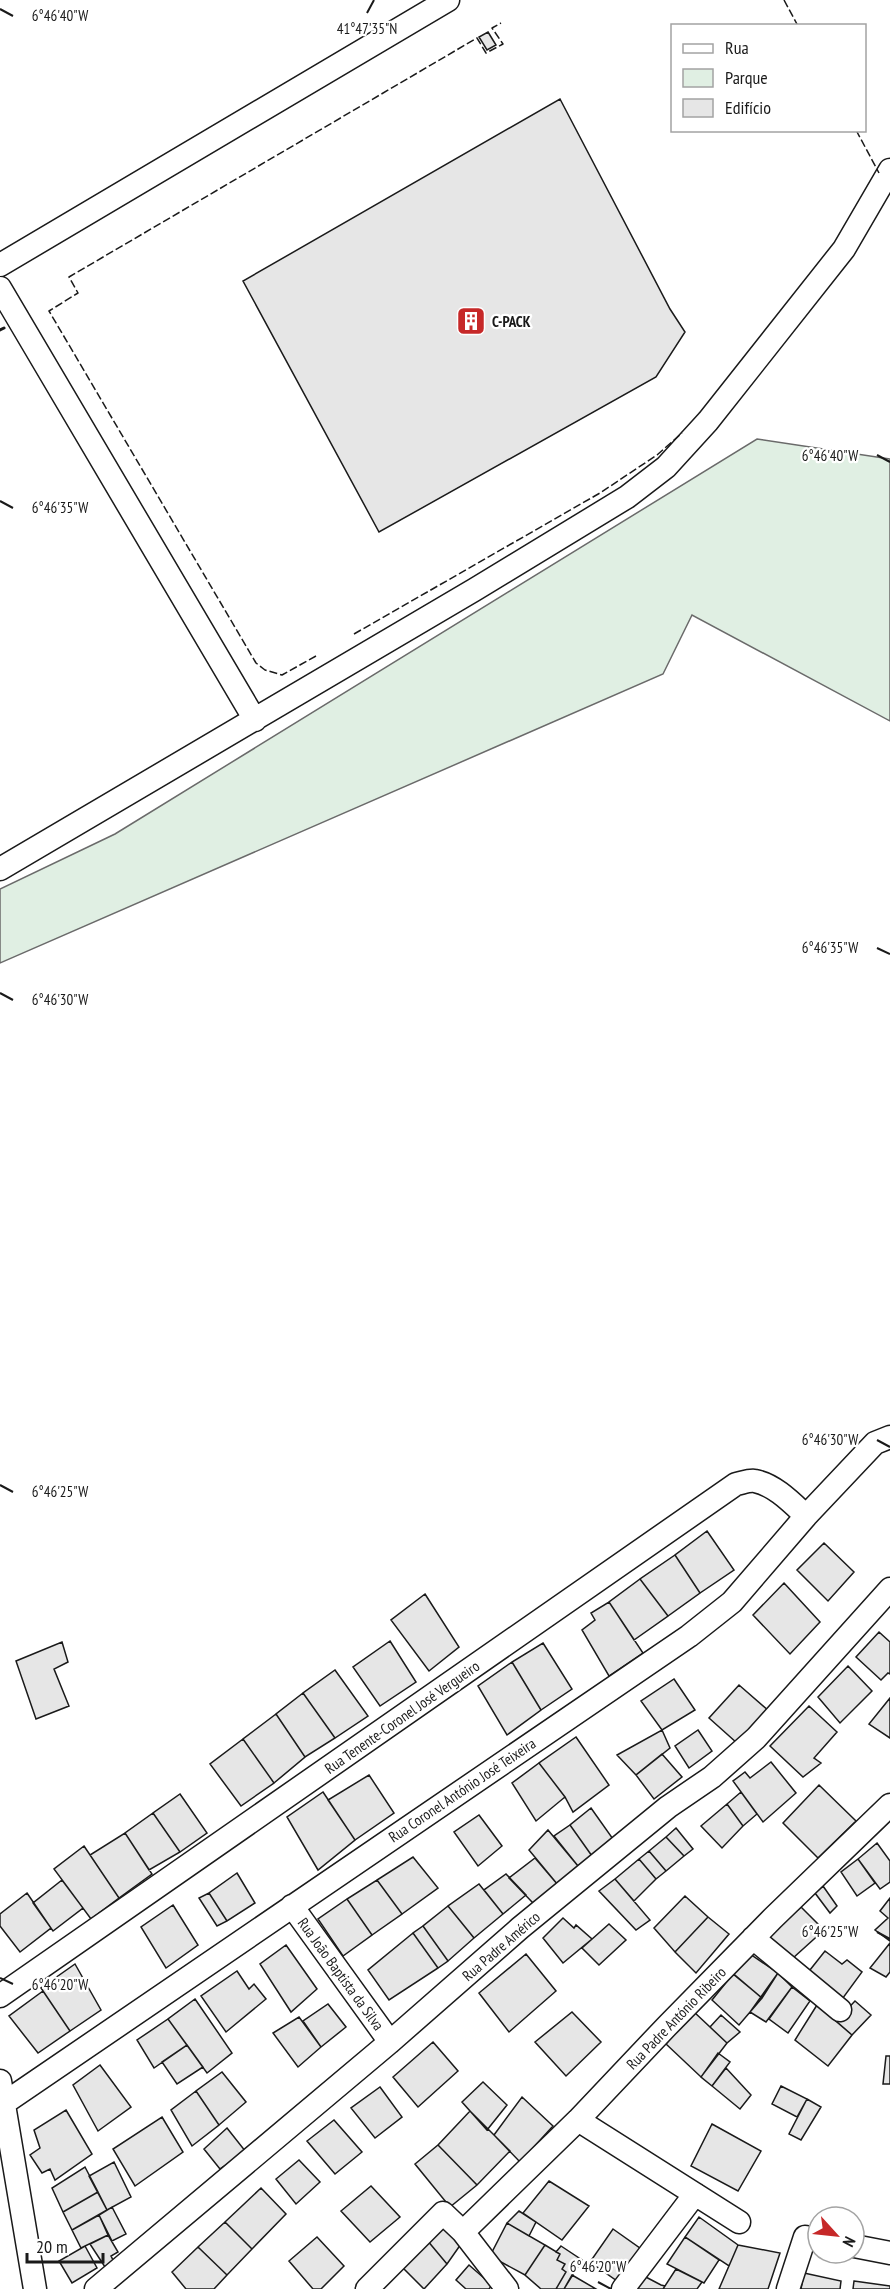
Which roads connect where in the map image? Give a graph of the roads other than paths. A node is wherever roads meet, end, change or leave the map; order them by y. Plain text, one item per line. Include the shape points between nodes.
1 (448, 0) edge
2 (890, 170) edge
3 (0, 265) edge
4 (0, 288) edge
5 (255, 720) junction
6 (0, 869) edge
7 (890, 1437) edge
8 (806, 1516) junction
9 (890, 1589) edge
10 (888, 1811) edge
11 (292, 1906) junction
12 (753, 1938) junction
13 (0, 1996) edge
14 (840, 2010) dead end
15 (390, 2042) junction
16 (1, 2097) edge
17 (579, 2120) junction
18 (695, 2194) junction
19 (739, 2222) dead end
20 (463, 2232) junction
21 (866, 2248) edge
22 (806, 2251) edge
23 (890, 2253) edge
24 (35, 2289) edge
25 (96, 2289) edge
26 (367, 2289) edge
27 (507, 2289) edge
28 (623, 2289) edge
29 (788, 2289) edge

1 - 3 street
2 - 5 street via 844,249 708,421 666,467 627,497
4 - 5 street
5 - 6 street
7 - 8 street, Rua Coronel António José Teixeira via 875,1443
8 - 11 street, Rua Coronel António José Teixeira via 732,1602 689,1636
8 - 13 street, Rua Tenente-Coronel José Vergueiro via 770,1487 753,1480 736,1484
9 - 15 street, Rua Padre Américo via 756,1738 712,1778 668,1807 520,1928
10 - 12 street, Rua Padre António Ribeiro
11 - 15 street, Rua João Baptista da Silva
11 - 16 street, Rua Coronel António José Teixeira
12 - 14 street
12 - 17 street, Rua Padre António Ribeiro
15 - 25 street, Rua Padre Américo
16 - 24 street
17 - 18 street
17 - 20 street, Rua Padre António Ribeiro
18 - 19 street
18 - 28 street
20 - 26 street via 443,2213
20 - 27 street
21 - 23 street
22 - 29 street

